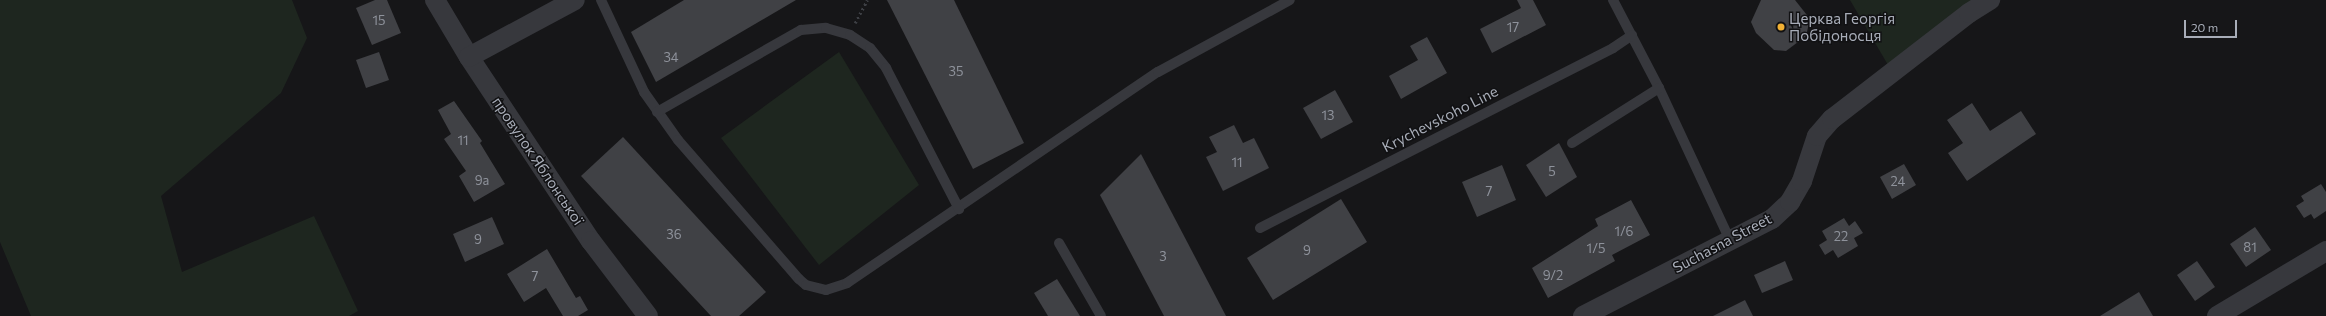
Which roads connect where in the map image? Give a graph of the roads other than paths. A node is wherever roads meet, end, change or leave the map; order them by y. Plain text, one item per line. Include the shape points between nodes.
1 (435, 0) edge
2 (575, 0) edge
3 (601, 0) edge
4 (1290, 0) edge
5 (1613, 0) edge
6 (1990, 0) edge
7 (1632, 35) junction
8 (469, 57) junction
9 (1658, 88) junction
10 (657, 112) junction
11 (1572, 143) dead end
12 (959, 209) junction
13 (1260, 228) dead end
14 (1730, 240) junction
15 (1059, 243) dead end
16 (2326, 251) edge
17 (648, 316) edge
18 (1101, 316) edge
19 (1583, 316) edge
20 (2217, 316) edge

1 - 8 street, провулок Яблонської
2 - 8 street
3 - 10 lane via 644,92
4 - 12 lane via 1158,72
5 - 7 lane
6 - 14 street, Suchasna Street via 1969,13 1832,118 1817,136 1802,181 1790,202 1772,219
7 - 9 lane
7 - 13 lane, Krychevskoho Line via 1613,48
8 - 17 street, провулок Яблонської via 591,241
9 - 11 lane
9 - 14 lane
10 - 12 lane via 678,140 799,279 816,288 836,288 847,283
10 - 12 lane via 801,30 826,28 850,35 870,48 886,68
14 - 19 street, Suchasna Street
15 - 18 lane
16 - 20 street

